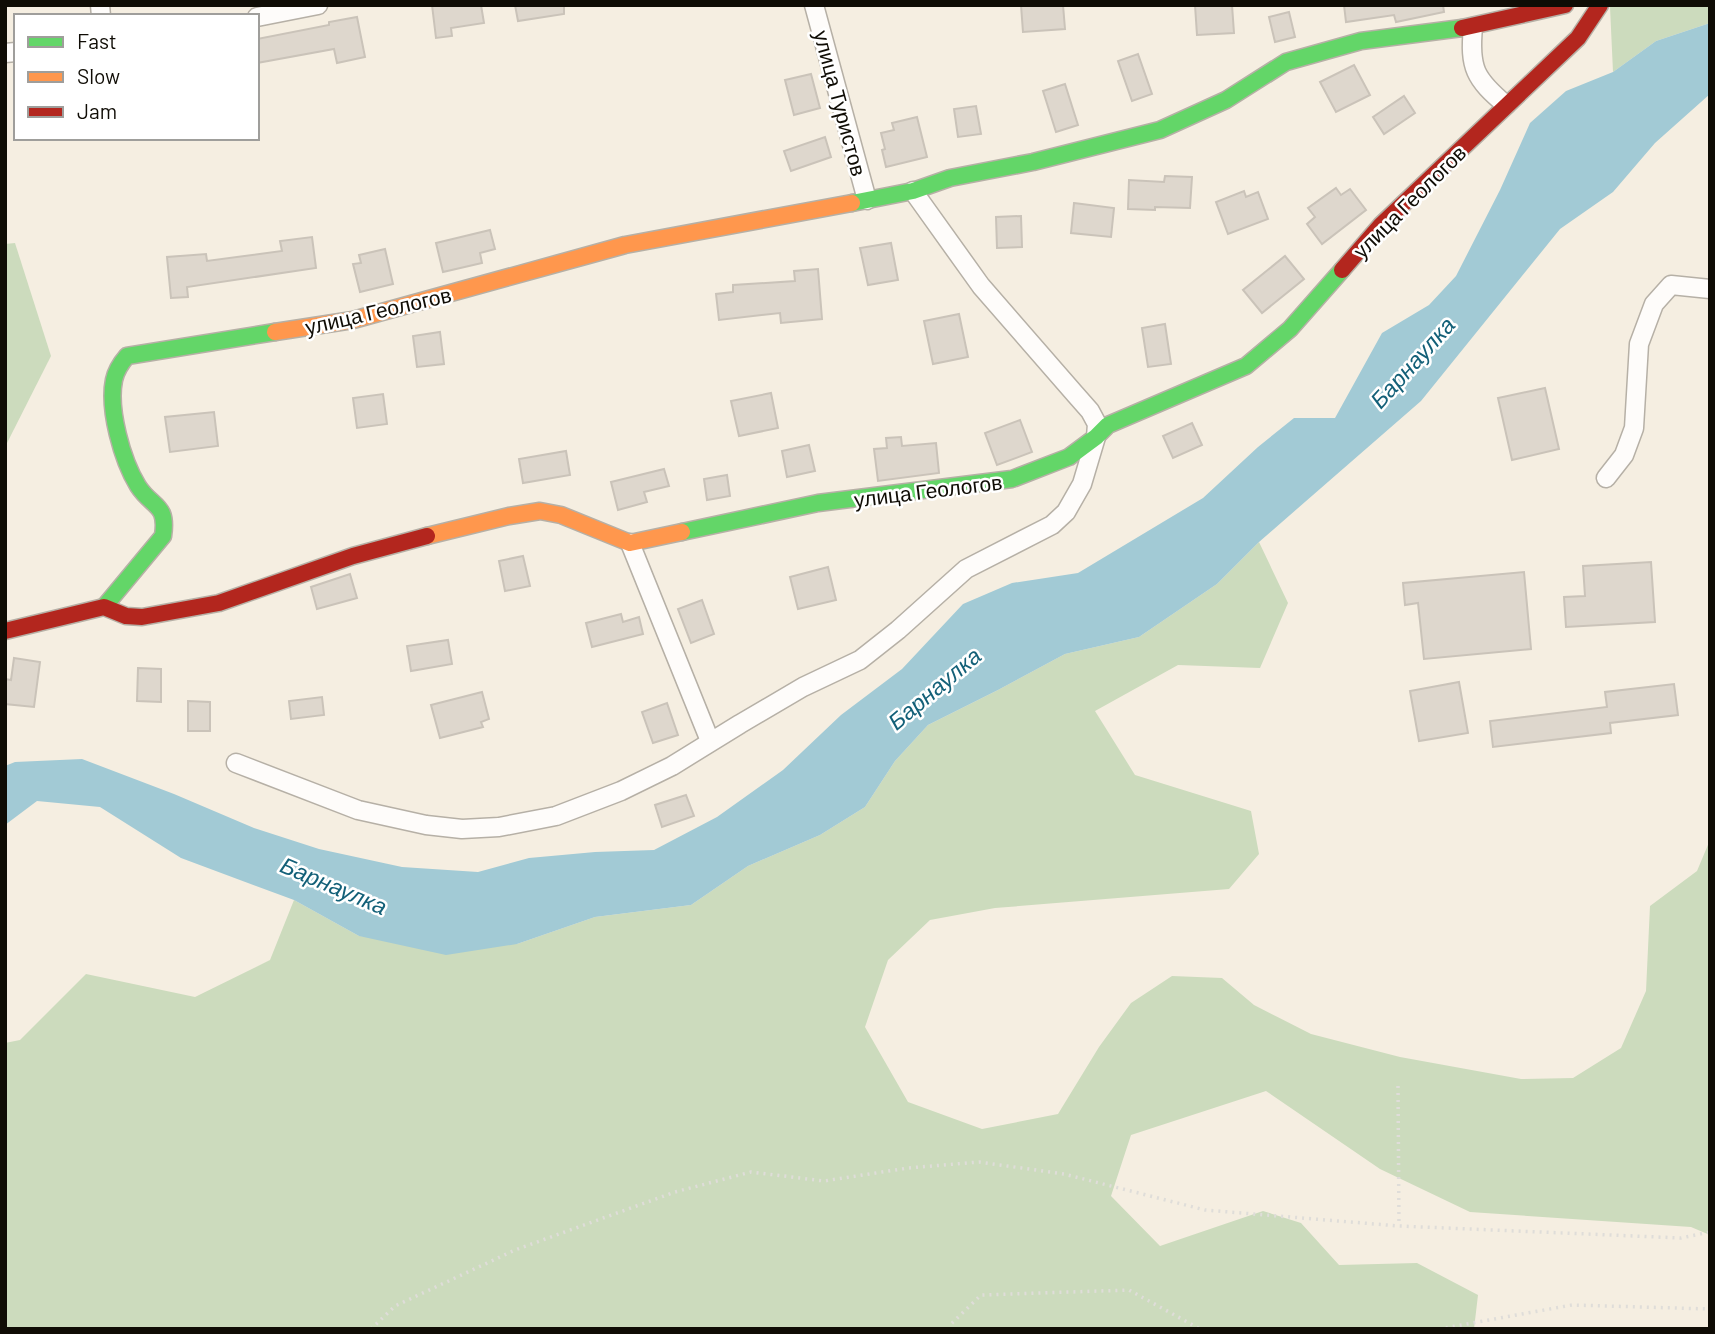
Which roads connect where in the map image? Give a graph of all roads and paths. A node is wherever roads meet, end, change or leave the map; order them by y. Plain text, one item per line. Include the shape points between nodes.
1 (318, 5) edge
2 (814, 5) edge
3 (1565, 5) edge
4 (1600, 5) edge
5 (259, 17) edge
6 (1473, 27) junction
7 (1506, 105) junction
8 (913, 191) junction
9 (867, 200) junction
10 (1710, 289) edge
11 (1096, 437) junction
12 (1606, 478) dead end
13 (630, 543) junction
14 (104, 607) junction
15 (5, 631) edge
16 (710, 741) junction
17 (236, 764) dead end
18 (1398, 1086) dead end
19 (1399, 1226) junction
20 (1710, 1231) edge
21 (1710, 1309) edge
22 (371, 1329) edge
23 (948, 1329) edge
24 (1200, 1329) edge
25 (1438, 1329) edge

1 - 5 street
2 - 9 street, улица Туристов
3 - 6 street, улица Геологов
4 - 7 street, улица Геологов via 1578,38
6 - 7 street via 1474,68 1486,89
6 - 8 street, улица Геологов via 1361,41 1286,62 1226,100 1160,130 950,178
7 - 11 street, улица Геологов via 1381,225 1290,329 1247,366 1108,425
8 - 9 street, улица Геологов
8 - 11 street via 981,286 1090,411 1097,424
9 - 14 street, улица Геологов via 625,245 354,320 127,356 113,382 121,447 139,488 163,512 166,523 163,536
10 - 12 street via 1671,285 1654,304 1639,344 1634,428 1624,455
11 - 13 street, улица Геологов via 1069,457 1012,479 818,503
11 - 16 street via 1082,485 1052,525 966,569 860,660
13 - 14 street via 540,511 455,527 219,603 142,617
13 - 16 street
14 - 15 street
16 - 17 street via 621,791 556,816 462,829 358,810
18 - 19 path
19 - 20 path via 1681,1238
19 - 22 path via 1205,1210 1064,1174 979,1162 824,1181 751,1172 676,1192 515,1250 395,1306
21 - 25 path via 1572,1306
23 - 24 path via 981,1295 1129,1290

